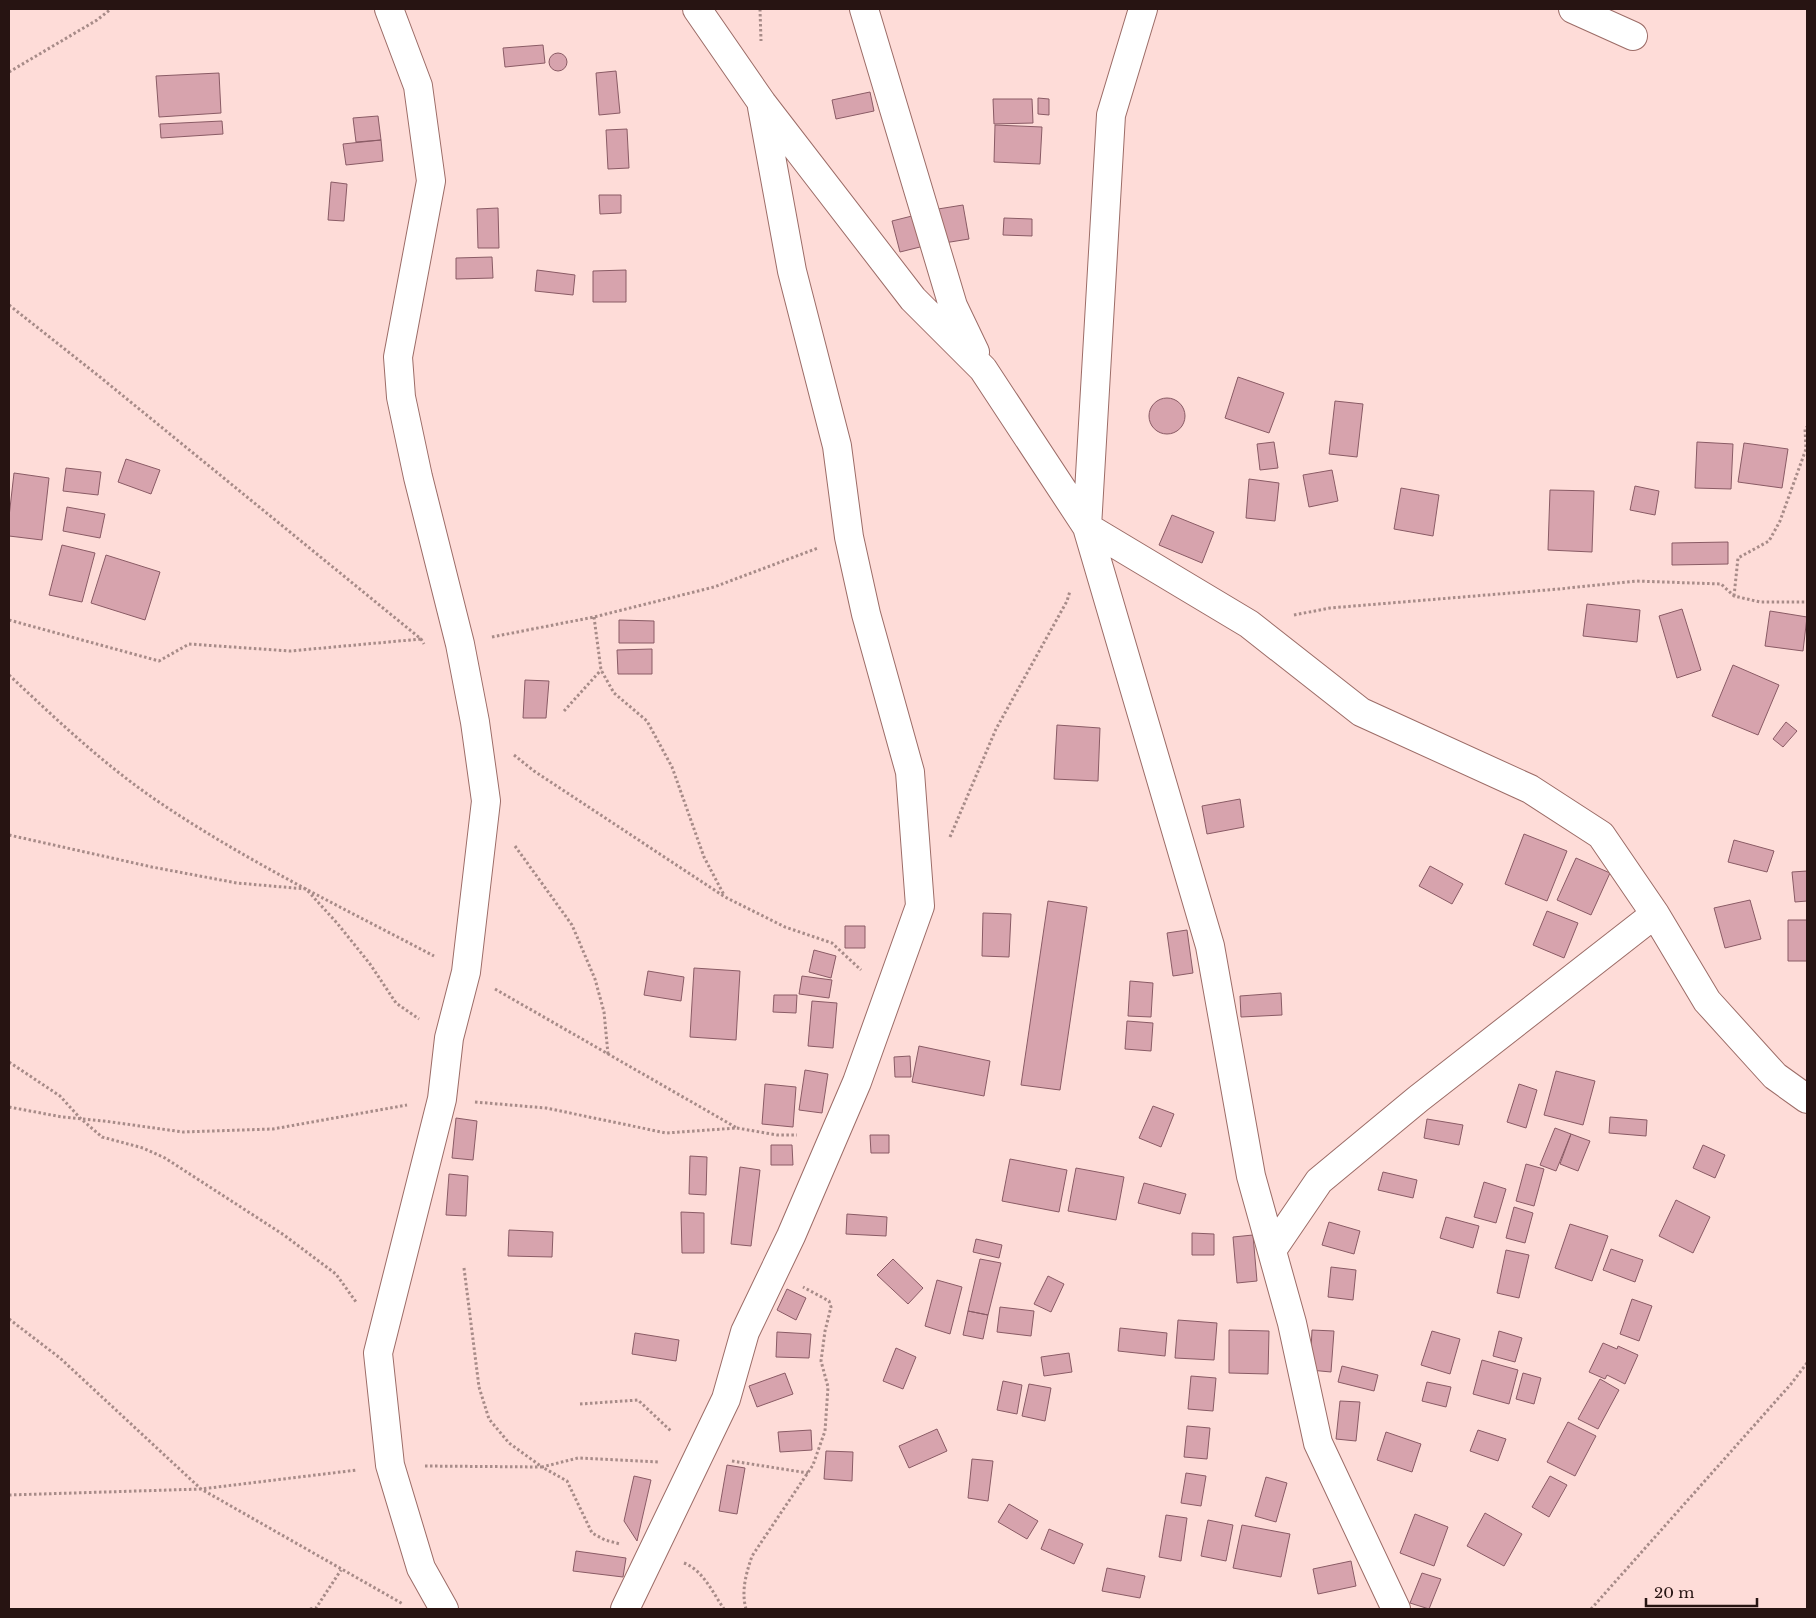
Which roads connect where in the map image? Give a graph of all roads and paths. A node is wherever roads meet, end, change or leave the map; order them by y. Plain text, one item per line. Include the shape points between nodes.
1 (111, 9) edge
2 (389, 9) edge
3 (697, 9) edge
4 (864, 9) edge
5 (1143, 9) edge
6 (1573, 9) edge
7 (1633, 36) dead end
8 (9, 72) edge
9 (762, 103) junction
10 (983, 369) junction
11 (1807, 427) edge
12 (1087, 527) junction
13 (1072, 582) dead end
14 (1734, 596) junction
15 (1807, 602) edge
16 (594, 617) dead end
17 (1249, 624) junction
18 (601, 670) junction
19 (9, 675) edge
20 (564, 711) dead end
21 (9, 835) edge
22 (514, 844) dead end
23 (947, 844) dead end
24 (306, 889) junction
25 (725, 897) dead end
26 (1655, 914) junction
27 (466, 972) junction
28 (449, 1038) junction
29 (608, 1054) junction
30 (9, 1062) edge
31 (1807, 1099) edge
32 (737, 1128) dead end
33 (1272, 1250) junction
34 (464, 1268) dead end
35 (776, 1268) junction
36 (9, 1319) edge
37 (378, 1353) junction
38 (1807, 1363) edge
39 (580, 1404) dead end
40 (699, 1456) junction
41 (390, 1466) junction
42 (542, 1467) junction
43 (808, 1473) junction
44 (201, 1489) junction
45 (9, 1495) edge
46 (652, 1552) junction
47 (342, 1570) junction
48 (404, 1605) dead end
49 (310, 1609) edge
50 (444, 1609) edge
51 (625, 1609) edge
52 (724, 1609) edge
53 (746, 1609) edge
54 (1396, 1609) edge
55 (1591, 1609) edge

1 - 8 path
2 - 27 street via 418,86 431,181 398,357 401,397 460,644 486,802
3 - 9 street
4 - 10 street via 953,306
5 - 12 street via 1111,115
6 - 7 street
9 - 10 street via 913,299
9 - 35 street via 792,271 838,446 849,537 866,614 910,772 920,906 857,1082
10 - 12 street
11 - 14 path via 1806,449 1780,521 1769,541 1738,558
12 - 17 street
12 - 33 street via 1210,946 1252,1176
13 - 23 path via 1067,601 996,729
14 - 15 path via 1760,602
14 - 17 path via 1722,584 1636,581 1330,608
16 - 18 path
17 - 26 street via 1362,712 1530,789 1601,835
18 - 20 path
18 - 25 path via 614,693 647,721 672,767 704,857
19 - 24 path via 95,754 153,798 217,839
21 - 24 path via 237,883
22 - 29 path via 572,925 598,987
24 - 27 path
24 - 28 path via 354,943 396,1003
26 - 31 street via 1708,1001 1775,1076
26 - 33 street via 1418,1099 1319,1181
27 - 28 street
27 - 29 path
28 - 37 street via 442,1099
29 - 32 path
30 - 37 path via 60,1096 102,1137 143,1148 165,1158 284,1235 336,1274 355,1300
33 - 54 street via 1292,1323 1318,1443
34 - 42 path via 479,1387 489,1419 509,1443
35 - 40 street via 745,1332 726,1399
35 - 43 path via 829,1301 831,1307 821,1361 828,1387 825,1431
36 - 44 path via 60,1358
37 - 41 street
38 - 55 path
39 - 40 path via 638,1400
40 - 42 path via 661,1462 578,1458
40 - 43 path
40 - 46 street
41 - 42 path
41 - 44 path
41 - 50 street via 421,1568
42 - 46 path via 567,1481 592,1533 605,1540
43 - 53 path via 752,1556 744,1588
44 - 45 path
44 - 47 path
46 - 51 street
46 - 52 path via 691,1566 702,1575
47 - 48 path
47 - 49 path via 316,1608

